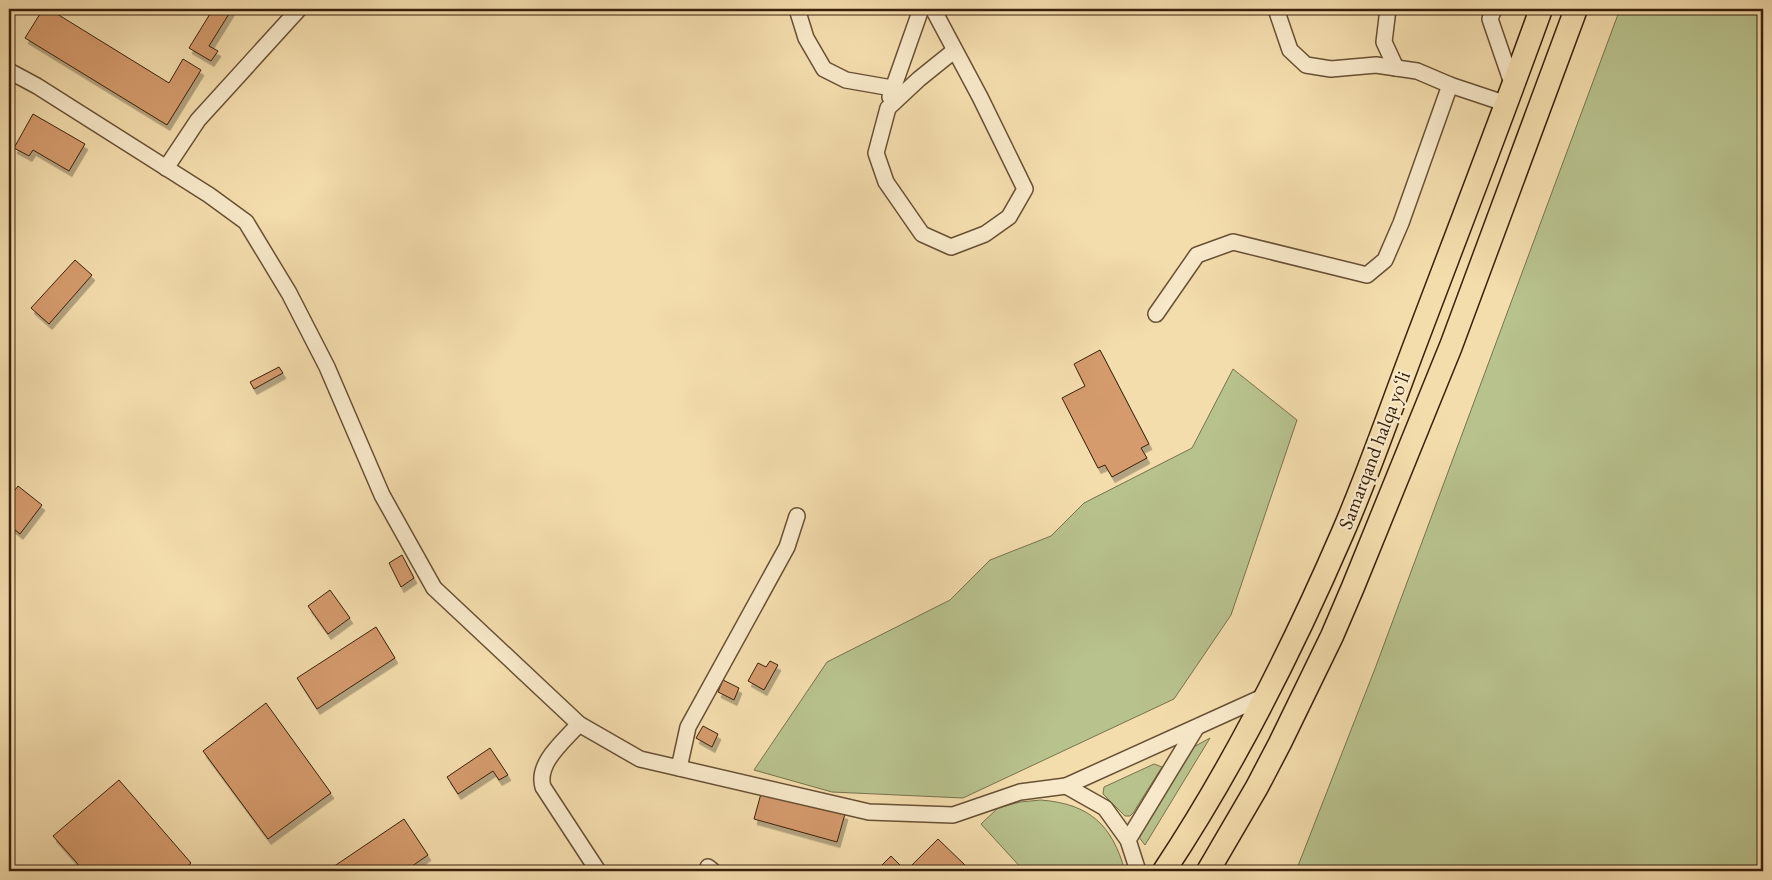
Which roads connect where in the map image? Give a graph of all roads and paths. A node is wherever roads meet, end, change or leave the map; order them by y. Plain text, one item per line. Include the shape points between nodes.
1 (300, 9) edge
2 (797, 9) edge
3 (921, 9) edge
4 (933, 9) edge
5 (1276, 9) edge
6 (1388, 9) edge
7 (1494, 9) edge
8 (1541, 9) edge
9 (1576, 9) edge
10 (955, 50) junction
11 (1396, 68) junction
12 (9, 70) edge
13 (1450, 85) junction
14 (892, 88) junction
15 (1510, 95) junction
16 (888, 108) junction
17 (166, 168) junction
18 (1156, 314) dead end
19 (797, 516) dead end
20 (1267, 696) junction
21 (578, 724) junction
22 (1196, 728) junction
23 (679, 768) junction
24 (1066, 786) junction
25 (1232, 832) junction
26 (1128, 840) junction
27 (598, 871) edge
28 (1138, 871) edge
29 (1164, 871) edge
30 (1208, 871) edge
31 (1218, 871) edge

1 - 17 street via 198,120
2 - 14 street via 806,38 824,69 846,80
3 - 14 street
4 - 10 street
5 - 11 street via 1290,50 1306,65 1331,69 1376,65
6 - 11 street via 1384,42
7 - 15 street via 1490,19
8 - 15 highway, Samarqand halqa yoʻli
9 - 25 highway, Samarqand halqa yoʻli via 1451,346 1353,587 1309,685
10 - 16 street
10 - 16 street via 1025,189 1009,217 985,234 952,247 922,234 886,182 876,153
11 - 13 street via 1417,71
12 - 17 street
13 - 15 street
13 - 18 street via 1385,260 1366,275 1233,242 1197,255
14 - 16 street
15 - 20 highway, Samarqand halqa yoʻli via 1344,530
17 - 21 street via 246,222 289,293 326,367 382,495 434,588
19 - 23 street via 787,547 688,727
20 - 22 street
20 - 29 highway, Samarqand halqa yoʻli via 1211,797
21 - 23 street via 640,759
21 - 27 street via 544,764 540,778
22 - 24 street
22 - 26 street
23 - 24 street via 869,812 953,815 1020,792
24 - 26 street via 1105,808
25 - 30 highway, Samarqand halqa yoʻli
25 - 31 street
26 - 28 street

